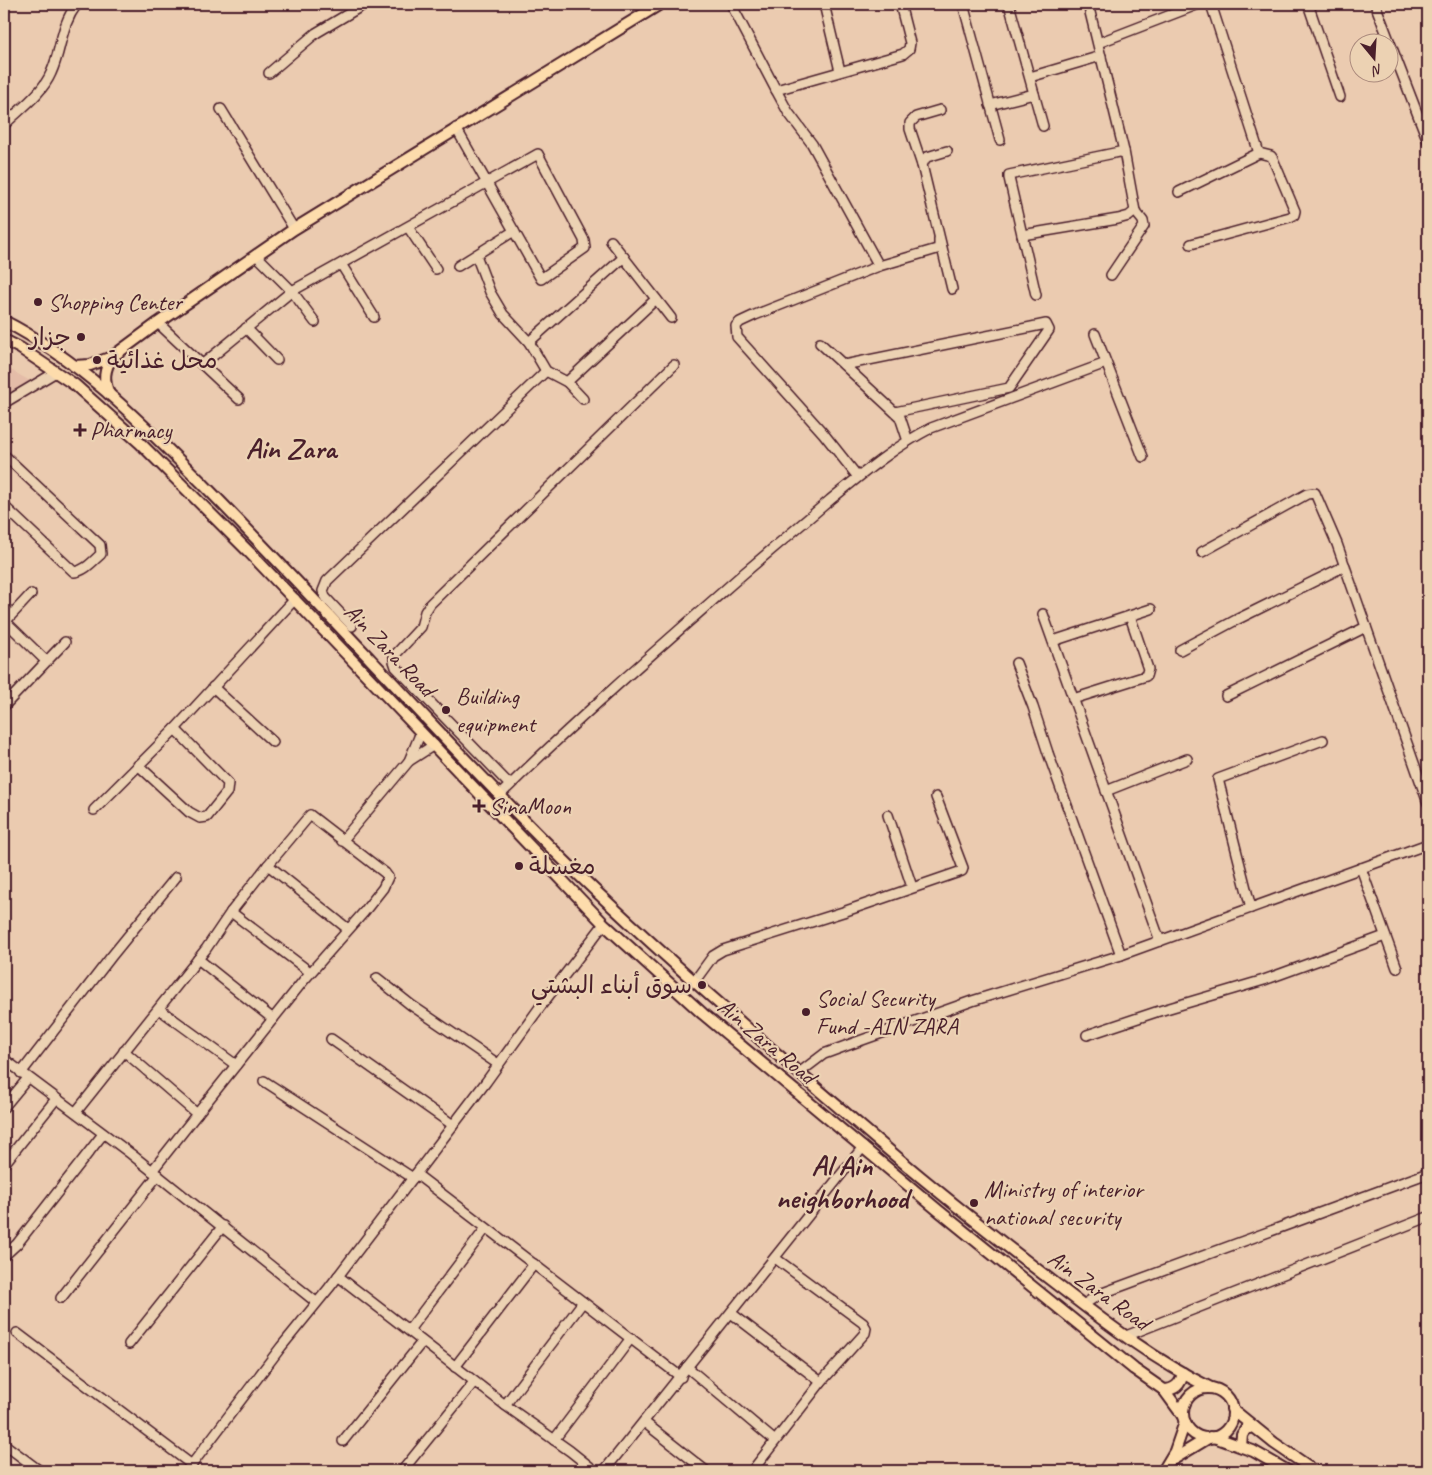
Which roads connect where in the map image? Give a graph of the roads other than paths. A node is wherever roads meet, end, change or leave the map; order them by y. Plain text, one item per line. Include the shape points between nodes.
1 (77, 4) edge
2 (365, 4) edge
3 (660, 4) edge
4 (731, 4) edge
5 (824, 4) edge
6 (900, 4) edge
7 (963, 4) edge
8 (1009, 4) edge
9 (1088, 4) edge
10 (1199, 4) edge
11 (1210, 4) edge
12 (1308, 4) edge
13 (1375, 4) edge
14 (1098, 43) junction
15 (1101, 56) junction
16 (840, 71) junction
17 (269, 73) dead end
18 (1030, 77) junction
19 (776, 90) junction
20 (1034, 94) junction
21 (1340, 97) dead end
22 (990, 105) junction
23 (221, 109) dead end
24 (940, 110) dead end
25 (4, 125) edge
26 (1043, 126) dead end
27 (456, 128) junction
28 (1000, 140) dead end
29 (1428, 141) edge
30 (947, 151) dead end
31 (1124, 151) junction
32 (1259, 153) junction
33 (922, 165) junction
34 (487, 183) junction
35 (1179, 192) dead end
36 (1135, 211) junction
37 (408, 227) junction
38 (294, 229) junction
39 (514, 231) junction
40 (1022, 236) junction
41 (939, 239) junction
42 (611, 241) dead end
43 (1191, 244) dead end
44 (256, 255) junction
45 (476, 255) junction
46 (624, 257) junction
47 (341, 264) junction
48 (458, 266) dead end
49 (879, 266) junction
50 (436, 269) dead end
51 (1111, 275) dead end
52 (952, 289) dead end
53 (292, 291) junction
54 (1036, 295) dead end
55 (656, 299) junction
56 (374, 317) dead end
57 (671, 318) dead end
58 (4, 321) edge
59 (315, 322) dead end
60 (158, 323) junction
61 (246, 328) junction
62 (1095, 334) dead end
63 (4, 340) edge
64 (529, 342) junction
65 (820, 343) dead end
66 (112, 357) junction
67 (277, 360) dead end
68 (1106, 363) junction
69 (203, 364) junction
70 (674, 365) dead end
71 (844, 365) junction
72 (74, 366) junction
73 (546, 371) junction
74 (56, 372) junction
75 (567, 382) junction
76 (109, 394) junction
77 (239, 399) dead end
78 (583, 399) dead end
79 (4, 403) edge
80 (895, 412) junction
81 (908, 441) junction
82 (4, 455) edge
83 (1143, 457) dead end
84 (858, 477) junction
85 (4, 506) edge
86 (1202, 552) dead end
87 (1345, 566) junction
88 (31, 594) dead end
89 (294, 600) junction
90 (1151, 608) dead end
91 (1043, 614) dead end
92 (1130, 616) junction
93 (4, 622) edge
94 (352, 626) dead end
95 (1366, 627) junction
96 (1053, 641) junction
97 (66, 642) dead end
98 (1180, 650) dead end
99 (46, 661) junction
100 (1016, 663) dead end
101 (213, 687) junction
102 (1226, 696) dead end
103 (1074, 699) junction
104 (4, 706) edge
105 (175, 729) junction
106 (421, 732) junction
107 (1324, 740) dead end
108 (273, 742) dead end
109 (434, 745) junction
110 (1187, 759) dead end
111 (409, 761) junction
112 (138, 765) junction
113 (510, 785) junction
114 (1106, 791) junction
115 (500, 795) junction
116 (936, 797) dead end
117 (1428, 803) edge
118 (94, 810) dead end
119 (888, 815) dead end
120 (342, 841) junction
121 (1428, 844) edge
122 (268, 865) junction
123 (1361, 868) junction
124 (176, 878) dead end
125 (912, 887) junction
126 (1251, 908) junction
127 (231, 912) junction
128 (604, 924) junction
129 (348, 929) junction
130 (1385, 936) junction
131 (1160, 941) junction
132 (1121, 955) junction
133 (198, 959) junction
134 (1397, 968) dead end
135 (310, 972) junction
136 (376, 978) dead end
137 (694, 982) junction
138 (159, 1008) junction
139 (273, 1019) junction
140 (1087, 1035) dead end
141 (331, 1039) dead end
142 (124, 1051) junction
143 (4, 1059) edge
144 (498, 1064) junction
145 (236, 1065) junction
146 (799, 1073) junction
147 (24, 1075) junction
148 (264, 1081) dead end
149 (56, 1098) junction
150 (4, 1107) edge
151 (76, 1112) junction
152 (197, 1114) junction
153 (453, 1125) junction
154 (104, 1134) junction
155 (863, 1147) junction
156 (4, 1162) edge
157 (155, 1173) junction
158 (1428, 1173) edge
159 (414, 1176) junction
160 (1428, 1217) edge
161 (223, 1226) junction
162 (486, 1228) junction
163 (5, 1255) dead end
164 (775, 1258) junction
165 (534, 1264) junction
166 (338, 1276) junction
167 (61, 1298) dead end
168 (316, 1302) junction
169 (584, 1302) junction
170 (1083, 1305) junction
171 (731, 1313) junction
172 (409, 1330) junction
173 (17, 1333) dead end
174 (1126, 1336) junction
175 (631, 1338) junction
176 (422, 1342) junction
177 (129, 1344) dead end
178 (455, 1367) junction
179 (688, 1367) junction
180 (1183, 1374) junction
181 (681, 1377) junction
182 (474, 1382) junction
183 (821, 1382) junction
184 (1211, 1388) junction
185 (1164, 1390) junction
186 (505, 1405) junction
187 (1232, 1409) junction
188 (1184, 1419) junction
189 (644, 1422) junction
190 (1254, 1427) junction
191 (1212, 1437) junction
192 (554, 1440) junction
193 (343, 1441) dead end
194 (775, 1441) junction
195 (4, 1444) edge
196 (1242, 1446) junction
197 (1171, 1461) junction
198 (190, 1468) edge
199 (40, 1471) edge
200 (402, 1471) edge
201 (595, 1471) edge
202 (604, 1471) edge
203 (706, 1471) edge
204 (752, 1471) edge
205 (1162, 1471) edge
206 (1288, 1471) edge
207 (1315, 1471) edge

1 - 25 street via 65,25 47,82
2 - 17 street via 316,33
3 - 27 main road
4 - 19 street
5 - 16 street
6 - 16 street via 909,49 903,54
7 - 22 street
8 - 18 street
9 - 14 street
10 - 14 street
11 - 32 street
12 - 21 street
13 - 29 street
14 - 15 street
15 - 18 street
15 - 31 street
16 - 19 street
18 - 20 street
19 - 49 street via 812,144
20 - 22 street
20 - 26 street
22 - 28 street
23 - 38 street
24 - 33 street via 916,117 910,123
27 - 34 street
27 - 38 main road
30 - 33 street via 927,157
31 - 36 street
31 - 40 street via 1009,175
32 - 35 street
32 - 43 street via 1273,159 1294,214
33 - 41 street
34 - 37 street
34 - 39 street
34 - 39 street via 538,154 584,240 585,248 541,278
36 - 40 street via 1118,219
36 - 51 street via 1144,226
37 - 47 street
37 - 50 street
38 - 44 main road
39 - 45 street
40 - 54 street
41 - 49 street via 937,249
41 - 52 street
42 - 46 street
44 - 53 street
44 - 60 main road
45 - 48 street
45 - 64 street via 498,308
46 - 55 street
46 - 64 street
47 - 53 street
47 - 56 street
49 - 84 street via 754,314 736,326 737,337
53 - 59 street
53 - 61 street
55 - 57 street
55 - 75 street
58 - 72 main road, Ain Zara Road via 34,336
60 - 66 main road
60 - 69 street
61 - 67 street
61 - 69 street
62 - 68 street
63 - 74 main road, Ain Zara Road
64 - 73 street
65 - 71 street
66 - 72 main road via 90,365
66 - 76 main road via 104,375
68 - 81 street via 931,428
68 - 83 street
69 - 77 street
70 - 113 street via 430,604 421,627 394,656 396,667
71 - 80 street
71 - 80 street via 1046,324 1049,330 1009,388
72 - 76 main road, Ain Zara Road
73 - 75 street
73 - 94 street via 327,581 323,590 325,597
74 - 79 street
74 - 89 main road, Ain Zara Road via 140,443
75 - 78 street
76 - 115 main road, Ain Zara Road via 231,512
80 - 81 street via 900,417
81 - 84 street
82 - 85 street via 100,545 101,554 80,572 74,572
84 - 113 street via 591,708
86 - 87 street via 1307,494 1315,493
87 - 95 street
87 - 98 street
88 - 93 street
89 - 101 street
89 - 106 main road, Ain Zara Road
90 - 92 street
91 - 96 street
92 - 96 street
92 - 103 street via 1148,674
93 - 99 street
95 - 102 street
95 - 117 street
96 - 103 street
97 - 99 street
99 - 104 street
100 - 132 street
101 - 105 street
101 - 108 street
103 - 114 street
105 - 112 street
105 - 112 street via 228,783 227,792 206,817 200,818 188,812
106 - 109 main road, Ain Zara Road
106 - 111 street
107 - 126 street via 1218,779
109 - 111 street
109 - 128 main road, Ain Zara Road
110 - 114 street
111 - 120 street
112 - 118 street
113 - 115 street
114 - 131 street
115 - 137 main road, Ain Zara Road
116 - 125 street via 963,868
119 - 125 street
120 - 122 street via 310,815
120 - 129 street via 388,877 383,888
121 - 123 street
122 - 127 street
122 - 129 street
123 - 126 street
123 - 130 street
124 - 147 street via 111,957
125 - 137 street via 723,950 712,956
126 - 131 street
127 - 133 street
127 - 135 street
128 - 144 street
128 - 155 main road, Ain Zara Road via 703,1014
129 - 135 street
130 - 134 street
130 - 140 street via 1264,980
131 - 132 street
132 - 146 street via 851,1044 824,1054
133 - 138 street
133 - 139 street
135 - 139 street
136 - 144 street
137 - 146 main road, Ain Zara Road
138 - 142 street
138 - 145 street
139 - 145 street
141 - 153 street
142 - 151 street
142 - 152 street
143 - 147 street
144 - 153 street
145 - 152 street
146 - 170 main road, Ain Zara Road via 985,1230
147 - 149 street
147 - 150 street
148 - 159 street
149 - 151 street
149 - 156 street
151 - 154 street
152 - 157 street
153 - 159 street
154 - 157 street
154 - 163 street
155 - 164 street
155 - 185 main road, Ain Zara Road via 1134,1369
157 - 161 street
157 - 167 street
158 - 170 street via 1100,1294
159 - 162 street
159 - 166 street
160 - 174 street
161 - 168 street
161 - 177 street
162 - 165 street
162 - 172 street
164 - 171 street
164 - 183 street via 865,1325 865,1333
165 - 169 street
165 - 178 street
166 - 168 street
166 - 172 street
168 - 198 street
169 - 175 street
169 - 186 street
170 - 174 main road, Ain Zara Road
171 - 179 street
171 - 183 street
172 - 176 street
173 - 198 street
174 - 180 main road, Ain Zara Road
175 - 181 street
175 - 192 street
176 - 178 street
176 - 193 street
178 - 182 street
179 - 181 street
179 - 194 street
180 - 184 main road, Ain Zara Road
180 - 185 main road via 1179,1384
181 - 189 street
182 - 186 street
182 - 200 street
183 - 194 street
184 - 187 main road via 1225,1395
184 - 188 main road via 1200,1389 1190,1396 1184,1405
185 - 188 main road, Ain Zara Road
186 - 192 street
187 - 190 main road
187 - 191 main road via 1228,1426
188 - 191 main road via 1195,1434
188 - 197 main road
189 - 202 street
189 - 203 street
190 - 196 main road via 1246,1429 1242,1435
190 - 207 main road
191 - 196 main road
191 - 197 main road
192 - 201 street
194 - 204 street
195 - 199 street
196 - 206 main road
197 - 205 main road

